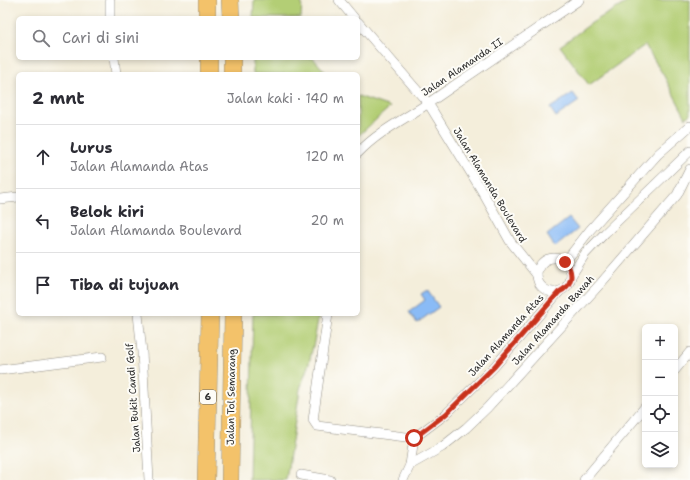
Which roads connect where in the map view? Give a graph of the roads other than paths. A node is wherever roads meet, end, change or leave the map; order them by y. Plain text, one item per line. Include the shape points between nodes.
1 (110, 0) edge
2 (207, 0) edge
3 (230, 0) edge
4 (339, 0) edge
5 (579, 0) edge
6 (110, 16) edge
7 (208, 16) edge
8 (231, 16) edge
9 (352, 16) edge
10 (360, 24) edge
11 (114, 60) edge
12 (209, 60) edge
13 (232, 60) edge
14 (116, 72) edge
15 (209, 72) edge
16 (232, 72) edge
17 (428, 103) junction
18 (690, 126) edge
19 (360, 151) edge
20 (690, 151) edge
21 (690, 169) edge
22 (16, 197) edge
23 (0, 199) edge
24 (565, 262) junction
25 (537, 275) junction
26 (571, 276) junction
27 (559, 292) junction
28 (138, 316) edge
29 (210, 316) edge
30 (233, 316) edge
31 (328, 316) edge
32 (690, 352) edge
33 (102, 357) dead end
34 (678, 366) edge
35 (0, 370) edge
36 (642, 411) edge
37 (414, 438) junction
38 (410, 465) junction
39 (301, 475) dead end
40 (149, 480) edge
41 (206, 480) edge
42 (230, 480) edge
43 (330, 480) edge
44 (403, 480) edge
45 (584, 480) edge

1 - 6 street
2 - 7 highway
3 - 8 highway
4 - 9 street
5 - 17 street, Jalan Alamanda II
10 - 17 street, Jalan Alamanda Boulevard
11 - 14 street
12 - 15 highway
13 - 16 highway
17 - 19 street, Jalan Alamanda II via 389,127
17 - 25 street, Jalan Alamanda Boulevard via 510,241
18 - 24 street via 658,154
20 - 26 street via 585,254
21 - 38 street, Jalan Alamanda Bawah via 677,195 601,284 488,408 442,447
22 - 23 street
24 - 25 street via 550,259 541,265
24 - 26 street
25 - 27 street, Jalan Alamanda Boulevard via 544,289
26 - 27 street via 568,286
27 - 37 street, Jalan Alamanda Atas via 494,367 446,414
28 - 40 street, Jalan Bukit Candi Golf
29 - 41 highway, 6
30 - 42 highway, Jalan Tol Semarang / 6
31 - 37 street via 313,420 316,426
32 - 34 street
33 - 35 street
36 - 45 street
37 - 38 street
38 - 44 street
39 - 43 street

